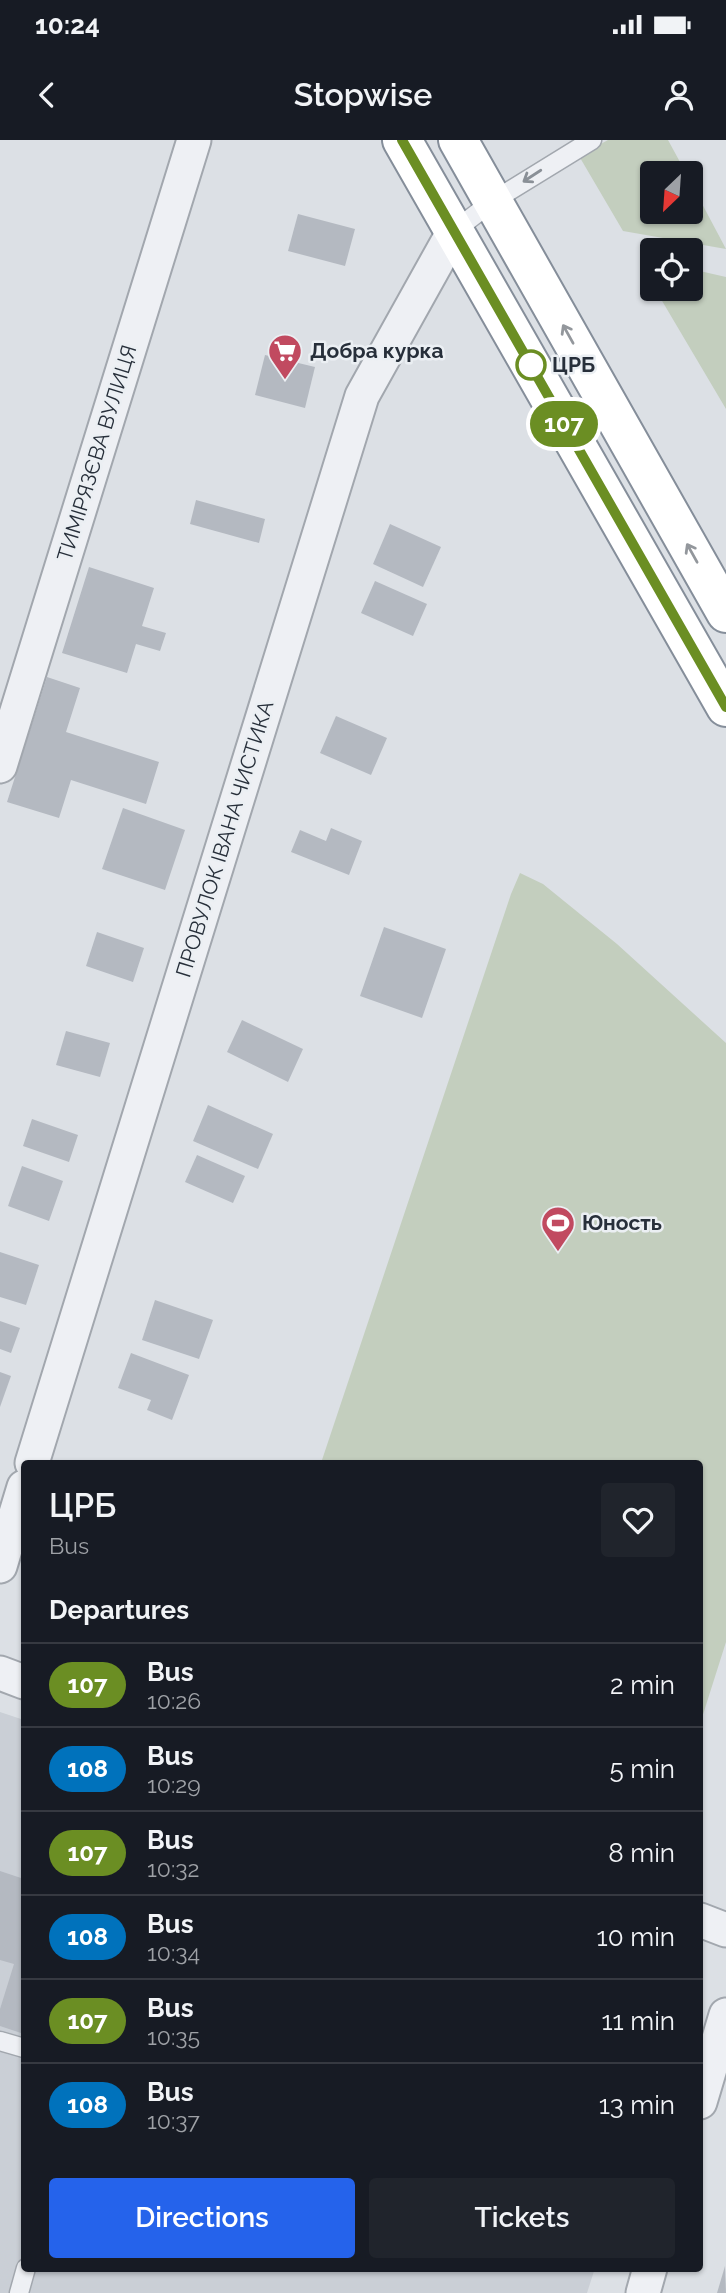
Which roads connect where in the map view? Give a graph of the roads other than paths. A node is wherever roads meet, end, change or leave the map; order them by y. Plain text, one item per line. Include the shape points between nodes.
1 (194, 140) edge
2 (402, 140) edge
3 (458, 140) edge
4 (592, 140) edge
5 (493, 201) junction
6 (454, 231) junction
7 (726, 613) edge
8 (726, 707) edge
9 (0, 766) edge
10 (33, 1460) edge
11 (21, 1497) edge
12 (0, 1566) edge
13 (0, 1674) edge
14 (21, 1681) edge
15 (703, 1921) edge
16 (726, 1930) edge
17 (726, 2015) edge
18 (0, 2041) edge
19 (21, 2047) edge
20 (703, 2092) edge
21 (25, 2272) edge
22 (649, 2272) edge
23 (19, 2293) edge
24 (643, 2293) edge

1 - 9 street, ТИМІРЯЗЄВА ВУЛИЦЯ
2 - 6 highway
3 - 5 highway
4 -> 5 lane
5 - 6 lane
7 -> 5 highway
6 - 8 highway
6 - 10 street, ПРОВУЛОК ІВАНА ЧИСТИКА via 362,396
11 - 12 street
13 - 14 street
15 - 16 street
17 - 20 street
18 - 19 lane
21 - 23 lane
22 - 24 street

